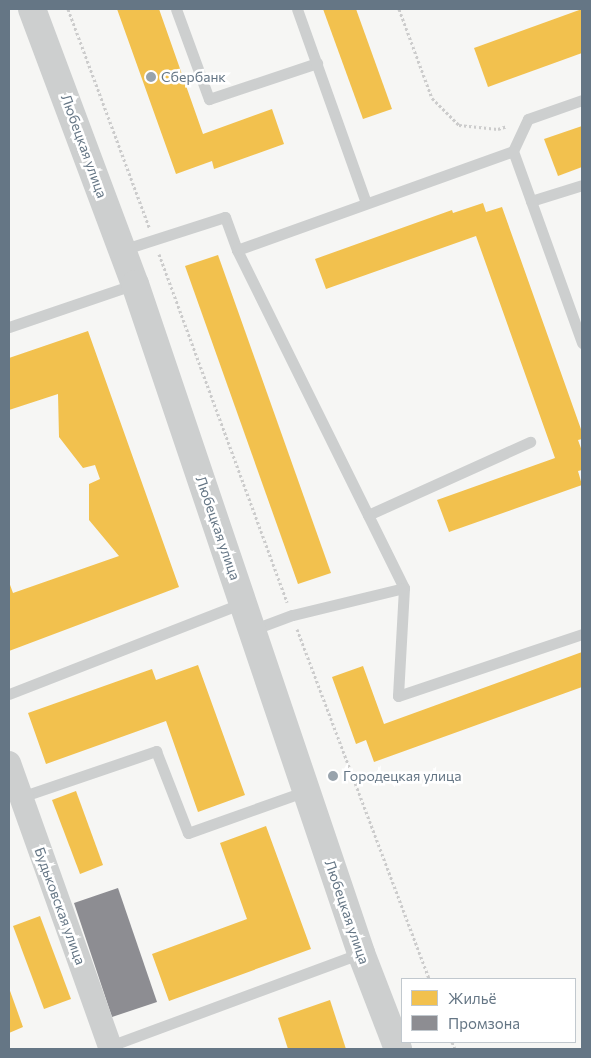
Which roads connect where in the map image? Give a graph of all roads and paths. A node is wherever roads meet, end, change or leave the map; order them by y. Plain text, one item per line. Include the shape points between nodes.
1 (32, 9) edge
2 (68, 9) edge
3 (176, 9) edge
4 (297, 9) edge
5 (399, 9) edge
6 (317, 63) junction
7 (582, 100) edge
8 (528, 120) junction
9 (513, 150) junction
10 (582, 185) edge
11 (531, 201) junction
12 (366, 203) junction
13 (154, 240) junction
14 (122, 250) junction
15 (237, 250) junction
16 (135, 284) junction
17 (9, 327) edge
18 (582, 344) edge
19 (530, 442) dead end
20 (368, 515) junction
21 (404, 588) junction
22 (243, 603) junction
23 (292, 615) junction
24 (252, 630) junction
25 (582, 634) edge
26 (9, 694) edge
27 (9, 763) edge
28 (307, 791) junction
29 (21, 797) junction
30 (361, 953) junction
31 (429, 978) edge
32 (110, 1048) edge
33 (398, 1049) edge

1 - 14 street, Любецкая улица
2 - 13 path
3 - 6 lane via 209,99
4 - 6 lane
5 - 8 path via 432,98 459,125 498,129
6 - 12 lane
7 - 8 lane
8 - 9 lane
9 - 11 lane
9 - 12 lane
10 - 11 lane
11 - 18 lane
12 - 15 lane
13 - 14 lane
13 - 15 lane via 225,217
13 - 23 path
14 - 16 street, Любецкая улица
15 - 20 lane
16 - 17 lane
16 - 22 street, Любецкая улица
19 - 20 lane
20 - 21 lane
21 - 23 lane
21 - 25 lane via 398,696
22 - 24 street, Любецкая улица
22 - 26 lane
23 - 24 lane
23 - 31 path
24 - 28 street, Любецкая улица
27 - 29 street, Будьковская улица
28 - 29 lane via 188,834 156,751
28 - 30 street, Любецкая улица
29 - 32 street, Будьковская улица
30 - 32 lane
30 - 33 street, Любецкая улица

